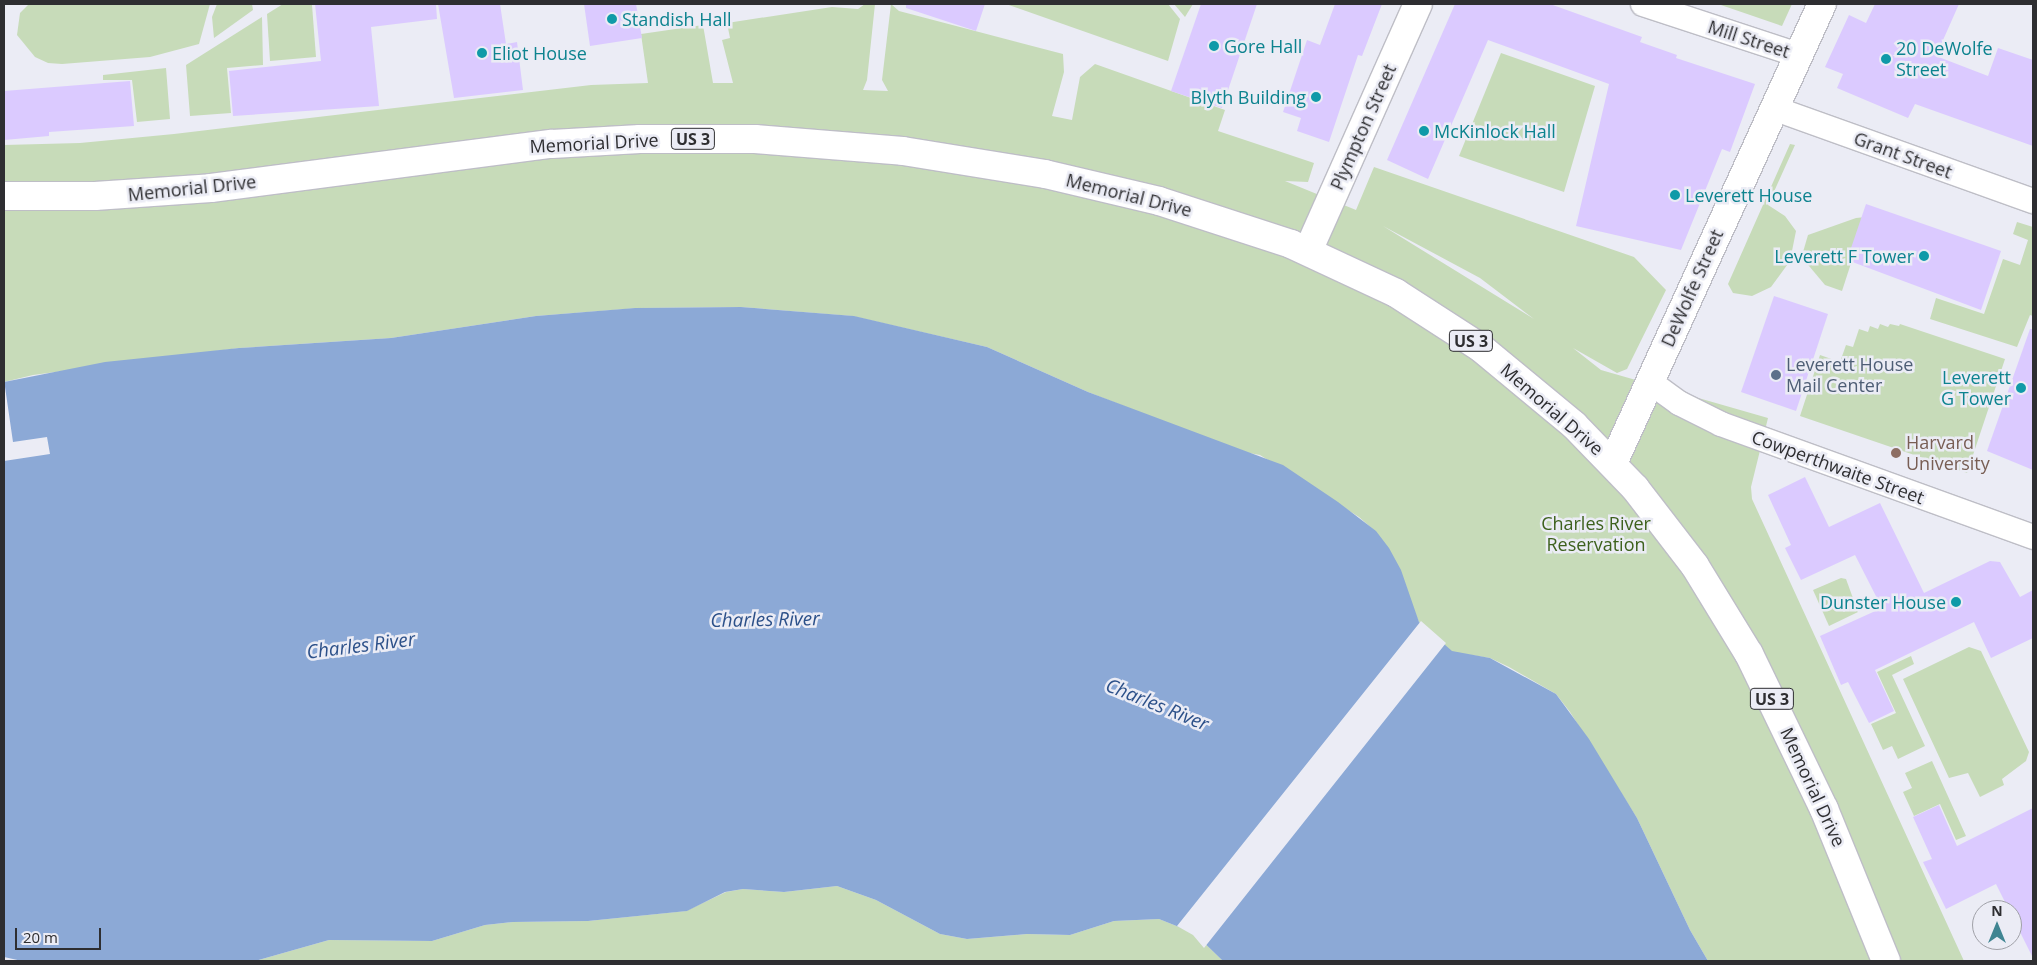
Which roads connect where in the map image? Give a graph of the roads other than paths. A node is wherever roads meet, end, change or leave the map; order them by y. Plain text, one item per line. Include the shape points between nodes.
1 (1418, 4) edge
2 (1643, 4) edge
3 (1822, 4) edge
4 (1798, 55) junction
5 (1772, 108) junction
6 (4, 196) edge
7 (2033, 201) edge
8 (1308, 251) junction
9 (1650, 382) junction
10 (1613, 463) junction
11 (2033, 537) edge
12 (1886, 961) edge

1 - 8 main road, Plympton Street
2 - 4 street, Mill Street
3 - 4 main road, DeWolfe Street
4 - 5 main road, DeWolfe Street
5 - 7 street, Grant Street
5 - 9 main road, DeWolfe Street
6 - 8 main road, Memorial Drive / US 3 via 150,194 552,144 640,139 755,139 903,151 1045,174 1206,214
8 - 10 main road, Memorial Drive / US 3 via 1396,293 1481,348 1540,395
9 - 10 main road, DeWolfe Street
9 - 11 street, Cowperthwaite Street via 1679,403 1721,424
10 - 12 main road, Memorial Drive / US 3 via 1695,566 1741,640 1824,809

